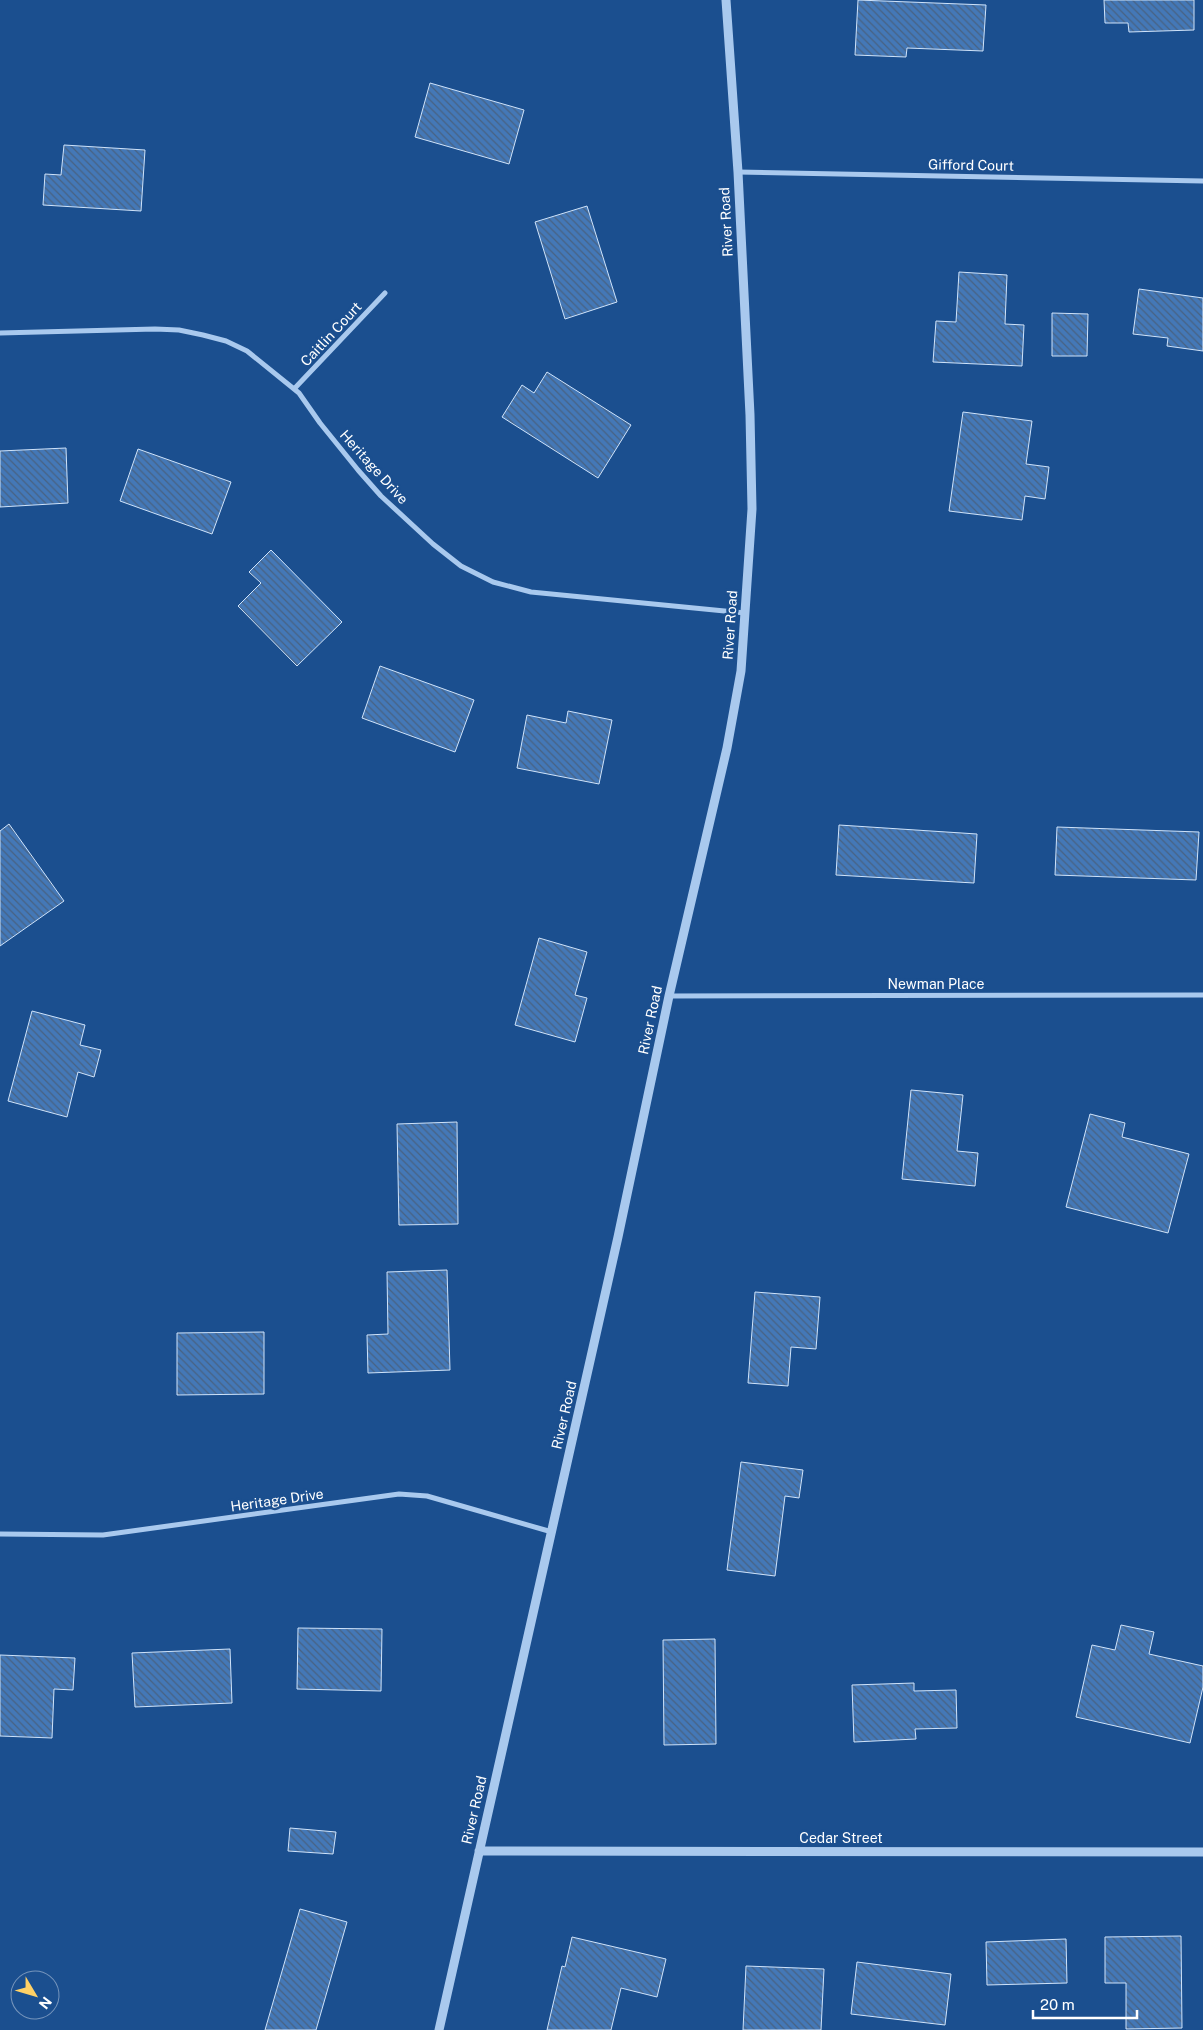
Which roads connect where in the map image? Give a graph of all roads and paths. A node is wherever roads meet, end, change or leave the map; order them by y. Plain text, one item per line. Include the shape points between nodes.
1 (726, 0) edge
2 (738, 172) junction
3 (1203, 181) edge
4 (385, 293) dead end
5 (0, 332) edge
6 (294, 389) junction
7 (746, 613) junction
8 (1203, 995) edge
9 (669, 996) junction
10 (552, 1532) junction
11 (0, 1534) edge
12 (479, 1851) junction
13 (1203, 1852) edge
14 (439, 2030) edge

1 - 2 street, River Road
2 - 3 street, Gifford Court
2 - 7 street, River Road via 752,509
4 - 6 street, Caitlin Court
5 - 6 street, Heritage Drive via 179,330 226,341 247,351
6 - 7 street, Heritage Drive via 381,496 461,566 493,582 531,592
7 - 9 street, River Road via 741,671 727,748
8 - 9 street, Newman Place
9 - 10 street, River Road
10 - 11 street, Heritage Drive via 426,1496 399,1494 103,1535
10 - 12 street, River Road
12 - 13 street, Cedar Street
12 - 14 street, River Road

